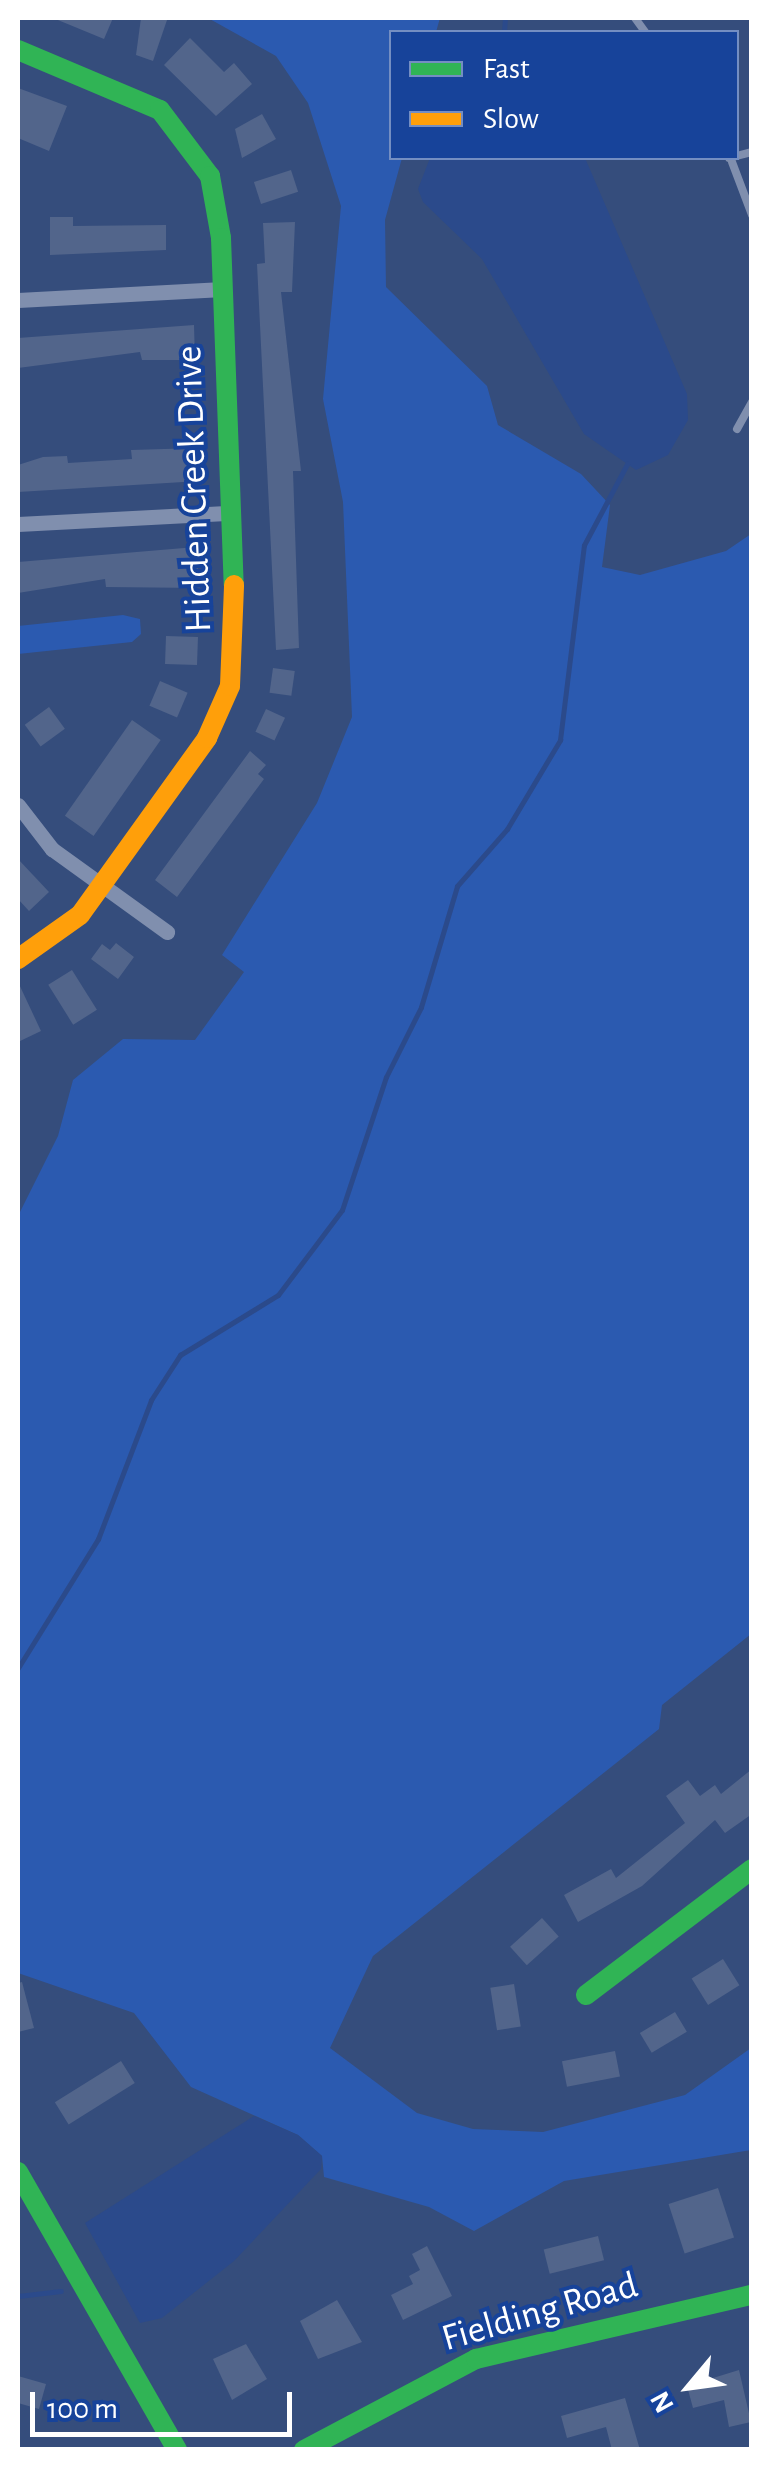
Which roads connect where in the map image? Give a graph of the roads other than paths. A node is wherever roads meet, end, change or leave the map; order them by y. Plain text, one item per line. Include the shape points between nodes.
1 (18, 50) edge
2 (731, 160) edge
3 (752, 214) edge
4 (222, 290) junction
5 (18, 300) edge
6 (752, 402) edge
7 (737, 429) dead end
8 (232, 513) junction
9 (18, 524) edge
10 (18, 805) edge
11 (101, 887) junction
12 (167, 932) dead end
13 (18, 959) edge
14 (752, 1869) edge
15 (586, 1995) dead end
16 (18, 2172) edge
17 (752, 2295) edge
18 (177, 2450) edge
19 (304, 2450) edge

1 - 4 street, Hidden Creek Drive via 135,96 187,138 217,205
2 - 3 lane
4 - 5 street
4 - 8 street, Hidden Creek Drive
6 - 7 lane
8 - 9 street
8 - 11 street, Hidden Creek Drive via 235,662 225,699 174,788
10 - 11 street via 52,850
11 - 12 street
11 - 13 street, Hidden Creek Drive via 63,930
14 - 15 street
16 - 18 street
17 - 19 street, Fielding Road via 476,2359

